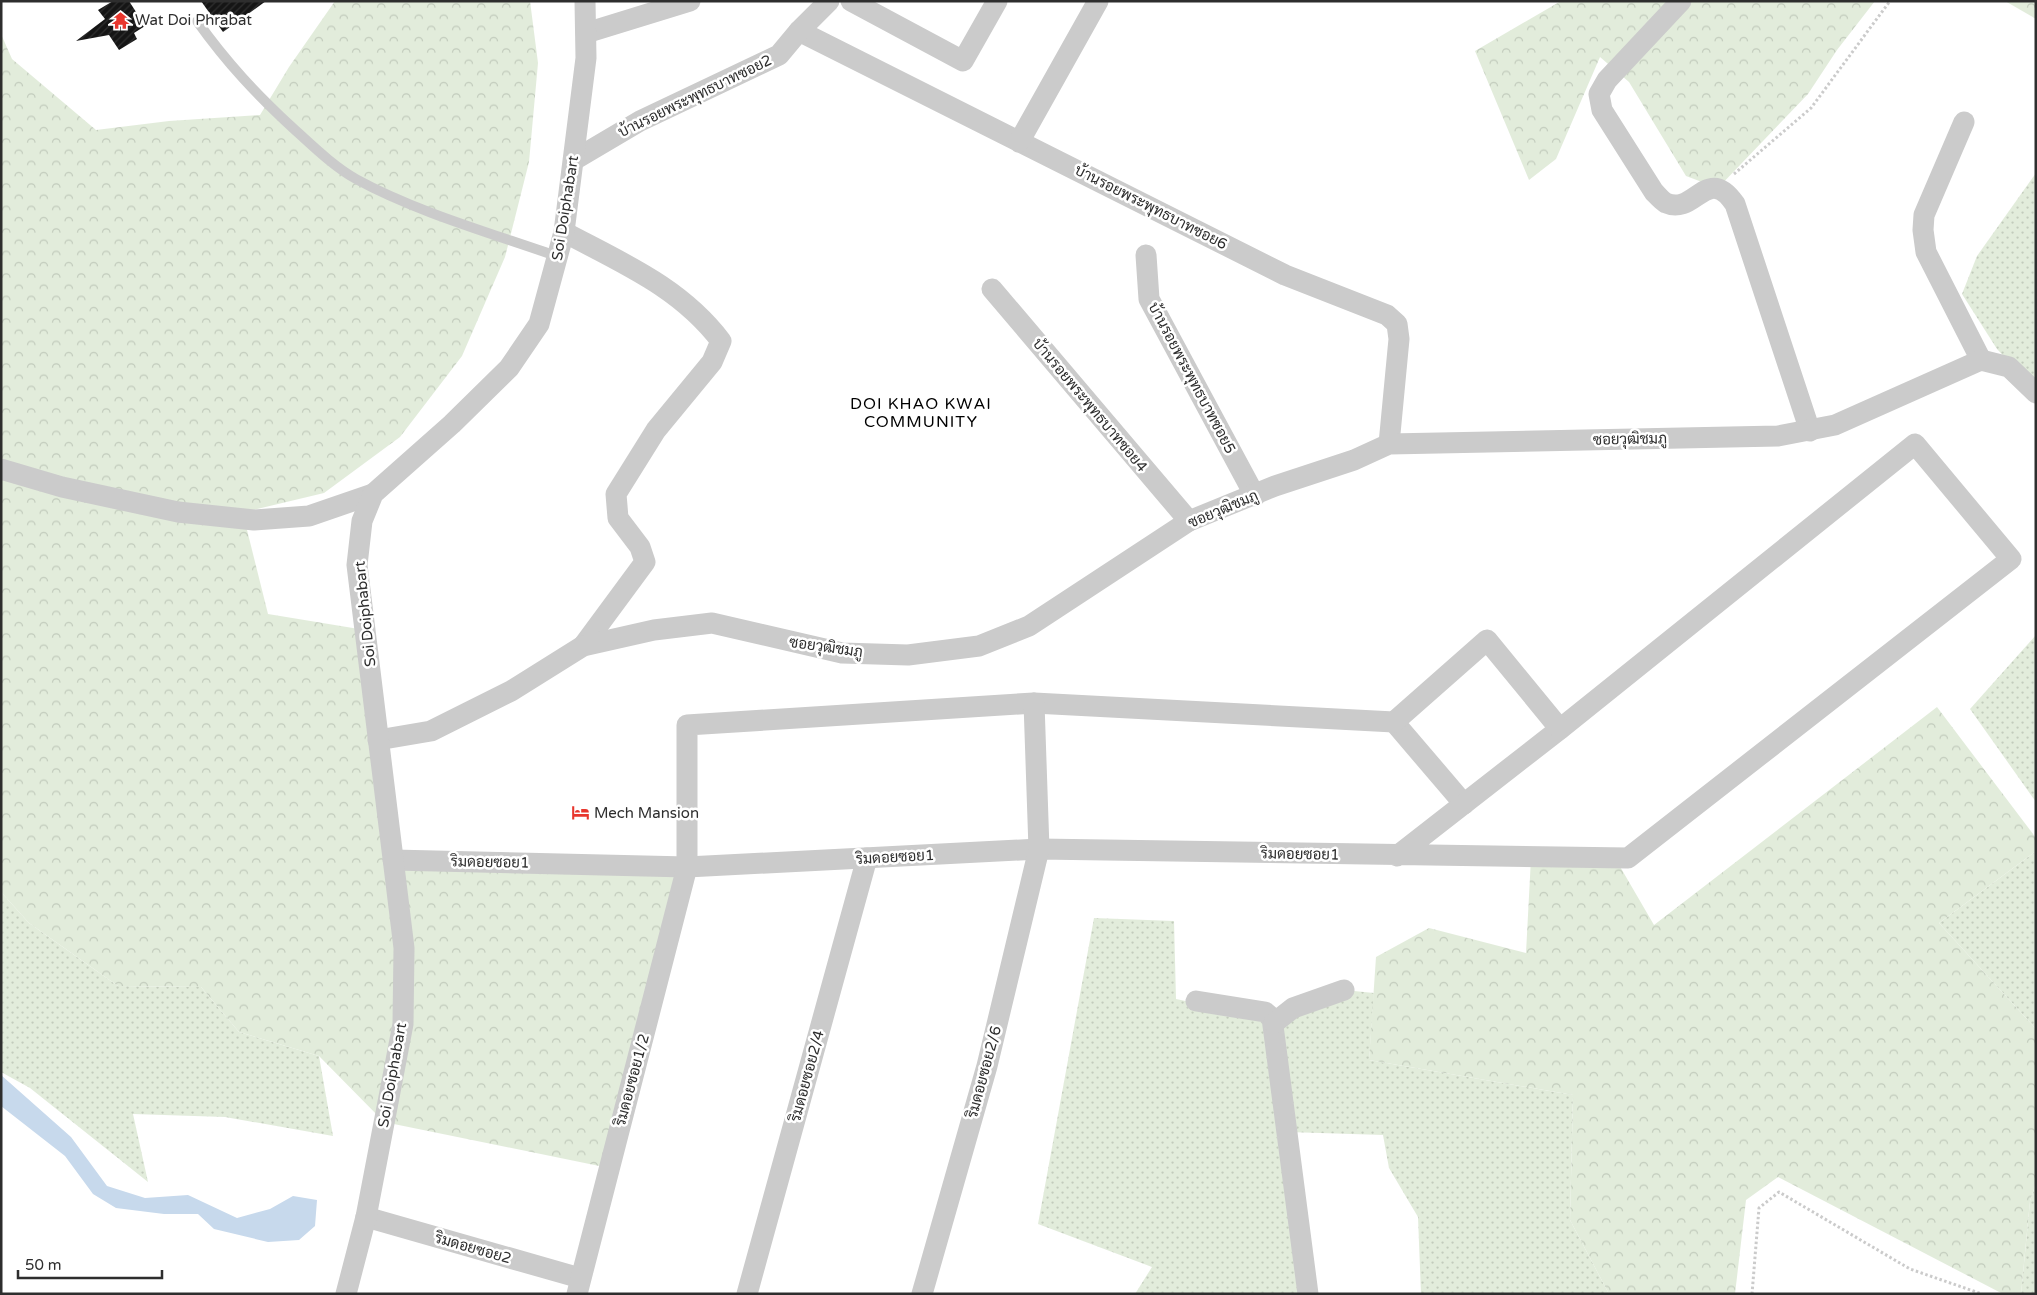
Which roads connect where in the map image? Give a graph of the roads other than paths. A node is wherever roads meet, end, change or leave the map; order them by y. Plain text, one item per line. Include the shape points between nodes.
1 (585, 1) edge
2 (690, 1) edge
3 (829, 1) edge
4 (851, 1) edge
5 (997, 1) edge
6 (1098, 1) edge
7 (1681, 1) edge
8 (197, 21) dead end
9 (798, 31) junction
10 (586, 33) junction
11 (1964, 122) dead end
12 (1020, 142) junction
13 (574, 160) junction
14 (564, 232) junction
15 (1146, 255) dead end
16 (559, 257) junction
17 (992, 289) dead end
18 (1981, 360) junction
19 (2036, 393) edge
20 (1810, 431) junction
21 (1389, 444) junction
22 (1, 469) edge
23 (373, 494) junction
24 (1255, 496) junction
25 (1189, 521) junction
26 (583, 646) junction
27 (1034, 703) junction
28 (1394, 722) junction
29 (1560, 729) junction
30 (378, 740) junction
31 (1464, 804) junction
32 (1039, 849) junction
33 (1397, 856) junction
34 (867, 858) junction
35 (393, 860) junction
36 (687, 867) junction
37 (1344, 990) dead end
38 (1196, 1001) dead end
39 (1274, 1023) junction
40 (366, 1217) junction
41 (578, 1286) edge
42 (346, 1294) edge
43 (747, 1294) edge
44 (922, 1294) edge
45 (1308, 1294) edge

1 - 10 street, Soi Doiphabart
2 - 10 street
3 - 9 street, บ้านรอยพระพุทธบาทซอย2
4 - 5 street via 963,61
6 - 12 street
7 - 20 street via 1607,80 1599,94 1602,110 1654,192 1665,203 1685,203 1705,190 1718,188 1727,193 1735,204
8 - 16 lane via 222,58 254,92 322,155 356,178 429,211
9 - 12 street, บ้านรอยพระพุทธบาทซอย6
9 - 13 street, บ้านรอยพระพุทธบาทซอย2 via 779,55 640,121
10 - 13 street, Soi Doiphabart
11 - 18 street via 1924,215 1923,230 1926,252
12 - 21 street, บ้านรอยพระพุทธบาทซอย6 via 1285,275 1387,315 1397,324 1399,339
13 - 14 street, Soi Doiphabart
14 - 16 street, Soi Doiphabart
14 - 26 street via 662,284 704,318 721,341 712,362 656,430 616,494 618,518 640,547 645,562
15 - 24 street, บ้านรอยพระพุทธบาทซอย5 via 1150,299
16 - 23 street, Soi Doiphabart via 539,324 509,368
17 - 25 street, บ้านรอยพระพุทธบาทซอย4
18 - 19 street via 2009,367
18 - 20 street, ซอยวุฒิชมภู via 1835,425
20 - 21 street, ซอยวุฒิชมภู via 1778,436
21 - 24 street, ซอยวุฒิชมภู
22 - 23 street via 62,488 178,512 254,520 309,516
23 - 30 street, Soi Doiphabart via 362,521 358,565
24 - 25 street, ซอยวุฒิชมภู
25 - 26 street, ซอยวุฒิชมภู via 1029,626 979,646 908,655 842,652 712,623 654,630
26 - 30 street, ซอยวุฒิชมภู via 510,691 431,731
27 - 28 street
27 - 32 street, ริมดอยซอย2/6
27 - 36 street, ริมดอยซอย1/2 via 687,725
28 - 29 street via 1487,640
28 - 31 street
29 - 31 street
29 - 33 street, ริมดอยซอย1 via 1915,444 2011,559 1628,858
30 - 35 street, Soi Doiphabart
31 - 33 street
32 - 33 street, ริมดอยซอย1
32 - 34 street, ริมดอยซอย1
32 - 44 street, ริมดอยซอย2/6 via 987,1066
34 - 36 street, ริมดอยซอย1
34 - 43 street, ริมดอยซอย2/4
35 - 36 street, ริมดอยซอย1
35 - 40 street, Soi Doiphabart via 404,948 403,1024
36 - 41 street, ริมดอยซอย1/2
37 - 39 street via 1293,1008
38 - 39 street via 1265,1012 1270,1014
39 - 45 street
40 - 41 street, ริมดอยซอย2
40 - 42 street, Soi Doiphabart

